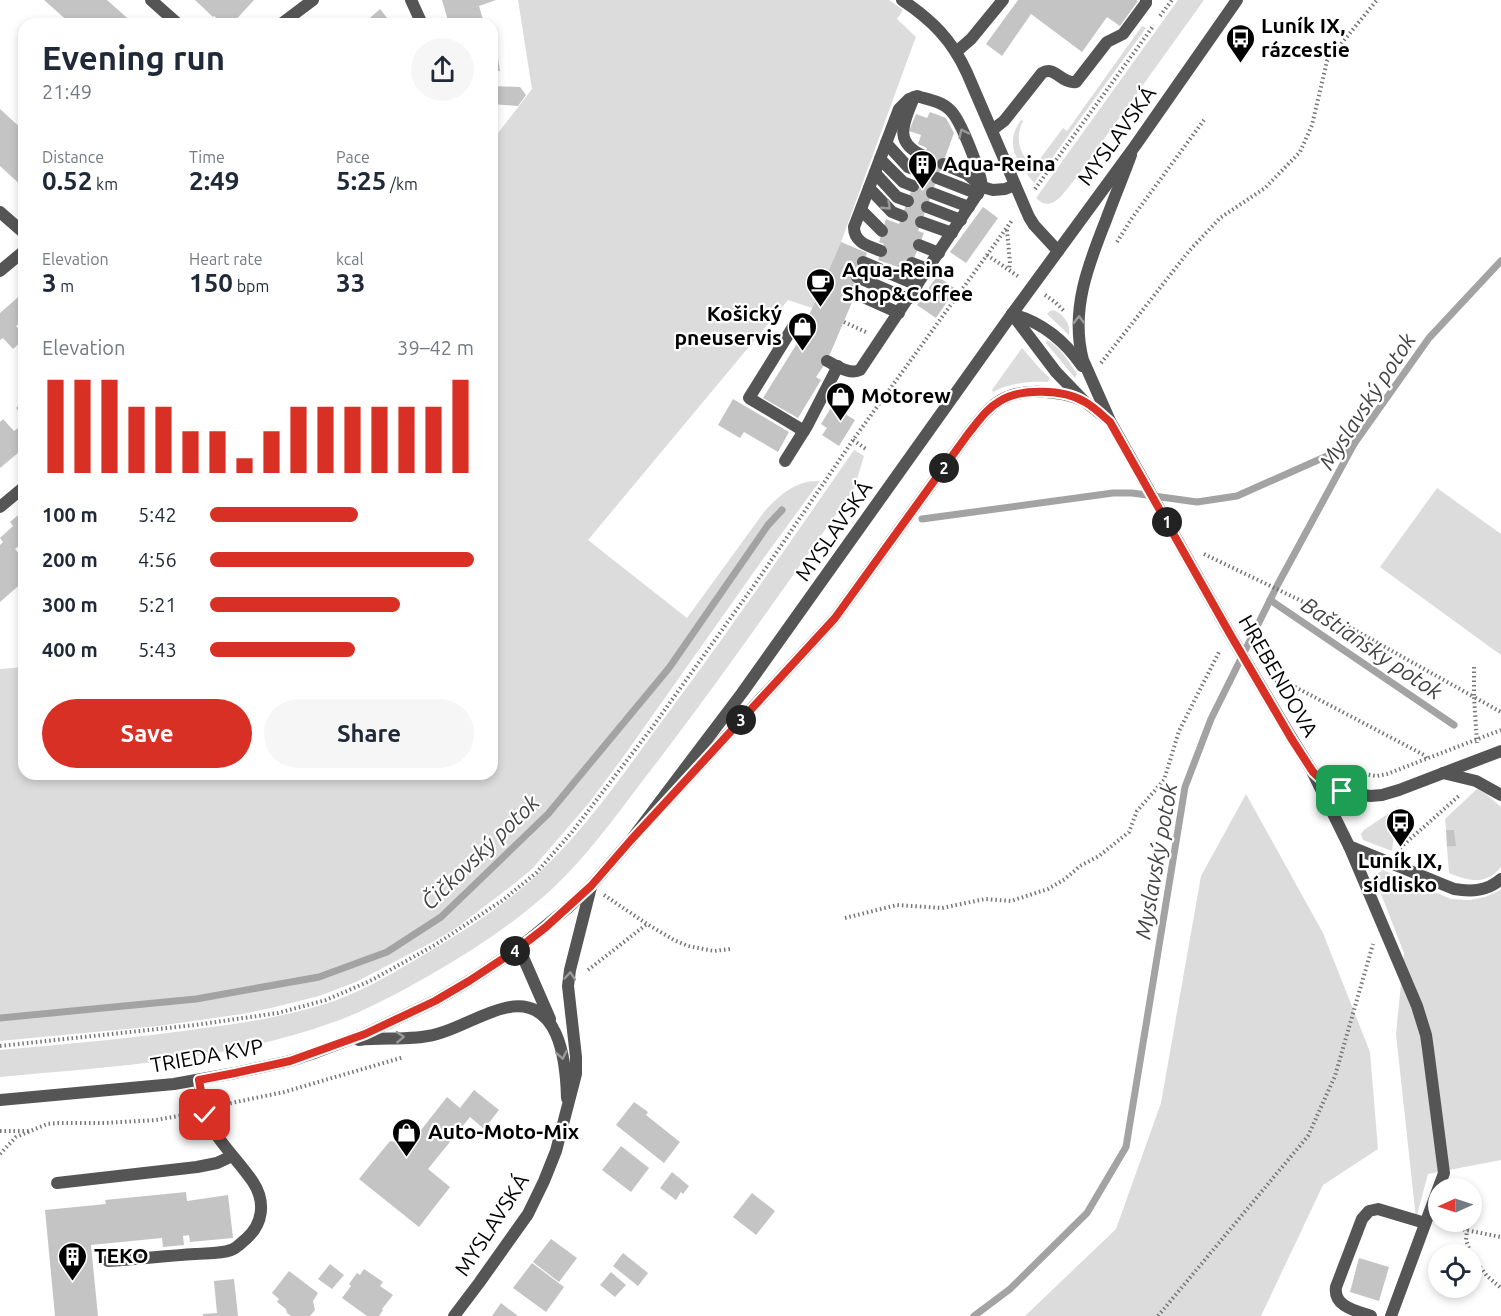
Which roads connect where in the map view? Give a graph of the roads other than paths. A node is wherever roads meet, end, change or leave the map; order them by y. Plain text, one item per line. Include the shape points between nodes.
1 (151, 0) edge
2 (313, 0) edge
3 (411, 0) edge
4 (902, 0) edge
5 (1003, 0) edge
6 (1146, 0) edge
7 (1237, 0) edge
8 (171, 18) edge
9 (290, 18) edge
10 (419, 18) edge
11 (956, 52) junction
12 (914, 97) junction
13 (992, 130) junction
14 (886, 143) junction
15 (1135, 146) junction
16 (924, 156) dead end
17 (880, 159) junction
18 (943, 164) dead end
19 (919, 171) dead end
20 (875, 173) junction
21 (937, 178) dead end
22 (1015, 185) junction
23 (913, 186) dead end
24 (869, 188) junction
25 (980, 191) junction
26 (932, 193) dead end
27 (908, 201) dead end
28 (927, 207) dead end
29 (969, 207) junction
30 (861, 210) junction
31 (0, 212) edge
32 (902, 216) dead end
33 (961, 220) junction
34 (921, 222) dead end
35 (18, 228) edge
36 (882, 231) dead end
37 (952, 233) junction
38 (919, 245) dead end
39 (881, 251) dead end
40 (1058, 251) junction
41 (939, 253) junction
42 (18, 256) edge
43 (863, 262) dead end
44 (912, 263) dead end
45 (928, 269) junction
46 (0, 271) edge
47 (857, 276) dead end
48 (917, 285) junction
49 (850, 291) dead end
50 (908, 299) junction
51 (899, 313) junction
52 (1012, 314) junction
53 (793, 327) dead end
54 (1090, 377) junction
55 (1084, 401) junction
56 (1110, 422) junction
57 (804, 431) junction
58 (785, 461) dead end
59 (18, 493) edge
60 (0, 507) edge
61 (1501, 751) edge
62 (1313, 772) junction
63 (1443, 774) junction
64 (1501, 795) edge
65 (631, 840) junction
66 (1349, 846) junction
67 (1501, 879) edge
68 (591, 886) junction
69 (519, 948) junction
70 (552, 1024) junction
71 (342, 1043) junction
72 (199, 1080) junction
73 (0, 1101) edge
74 (565, 1117) junction
75 (231, 1156) junction
76 (57, 1183) dead end
77 (1425, 1223) junction
78 (108, 1261) dead end
79 (454, 1316) edge
80 (1371, 1316) edge
81 (1391, 1316) edge

1 - 8 street
2 - 9 street
3 - 10 street
4 - 11 street via 931,22
5 - 11 street
6 - 13 street via 1123,34 1107,42 1076,82 1049,70 1042,72 1004,121
7 - 15 street, MYSLAVSKÁ
11 - 13 street
12 - 14 street via 899,109
12 - 16 street via 903,136 907,146
25 -> 12 street via 982,180 954,113 943,105
13 - 22 street
14 - 17 street
14 - 19 street via 908,167
15 - 40 street, MYSLAVSKÁ
54 -> 15 street via 1080,349 1079,304 1088,266
17 - 20 street
17 - 23 street via 903,182
18 - 25 street via 968,174
20 - 24 street
20 - 27 street via 897,197
21 - 25 street
22 - 25 street
22 - 40 street via 1034,225
24 - 30 street
24 -> 32 street via 891,212
25 - 29 street
26 - 29 street
28 - 33 street
29 - 33 street
30 - 36 street
30 - 39 street via 854,227 856,236 865,245
31 - 35 street
33 - 37 street
34 - 37 street
37 - 41 street
38 - 41 street
40 - 52 street, MYSLAVSKÁ
41 - 45 street
42 - 46 street
43 - 48 street
44 - 45 street
45 - 48 street
47 - 50 street
48 - 50 street
49 - 51 street
50 - 51 street
51 - 57 street via 858,372 832,364
52 - 54 street via 1032,320 1054,335
52 - 55 street via 1046,360
52 - 65 street, MYSLAVSKÁ via 742,693
53 - 57 street via 749,398
54 - 56 street
55 - 56 street
55 - 65 street via 1048,392 1023,393 1001,399 986,411 835,618
56 - 62 street, HREBENDOVA
57 - 58 street
59 - 60 street
61 - 63 street, HREBENDOVA
62 - 63 street, HREBENDOVA via 1331,786 1370,796 1391,793
62 - 66 street
63 - 64 street via 1476,781
65 - 68 street, MYSLAVSKÁ
66 - 67 street via 1455,889 1478,891
66 - 77 street via 1426,1035 1444,1173
68 - 69 street, TRIEDA KVP
74 -> 68 street, MYSLAVSKÁ via 576,1066 569,978
69 - 70 street, MYSLAVSKÁ
69 - 71 street, TRIEDA KVP via 411,1013
71 -> 70 street via 430,1036 512,1006 536,1010
70 -> 74 street, MYSLAVSKÁ via 565,1071
71 - 72 street, TRIEDA KVP via 290,1061
72 - 73 street, TRIEDA KVP
72 - 75 street via 207,1120
74 - 79 street, MYSLAVSKÁ via 551,1165 528,1214
75 - 76 street via 197,1167
75 - 78 street via 253,1181 262,1201 258,1225 241,1244 226,1251
77 - 80 street via 1378,1209 1369,1211 1360,1222 1335,1296 1343,1305
77 - 81 street

